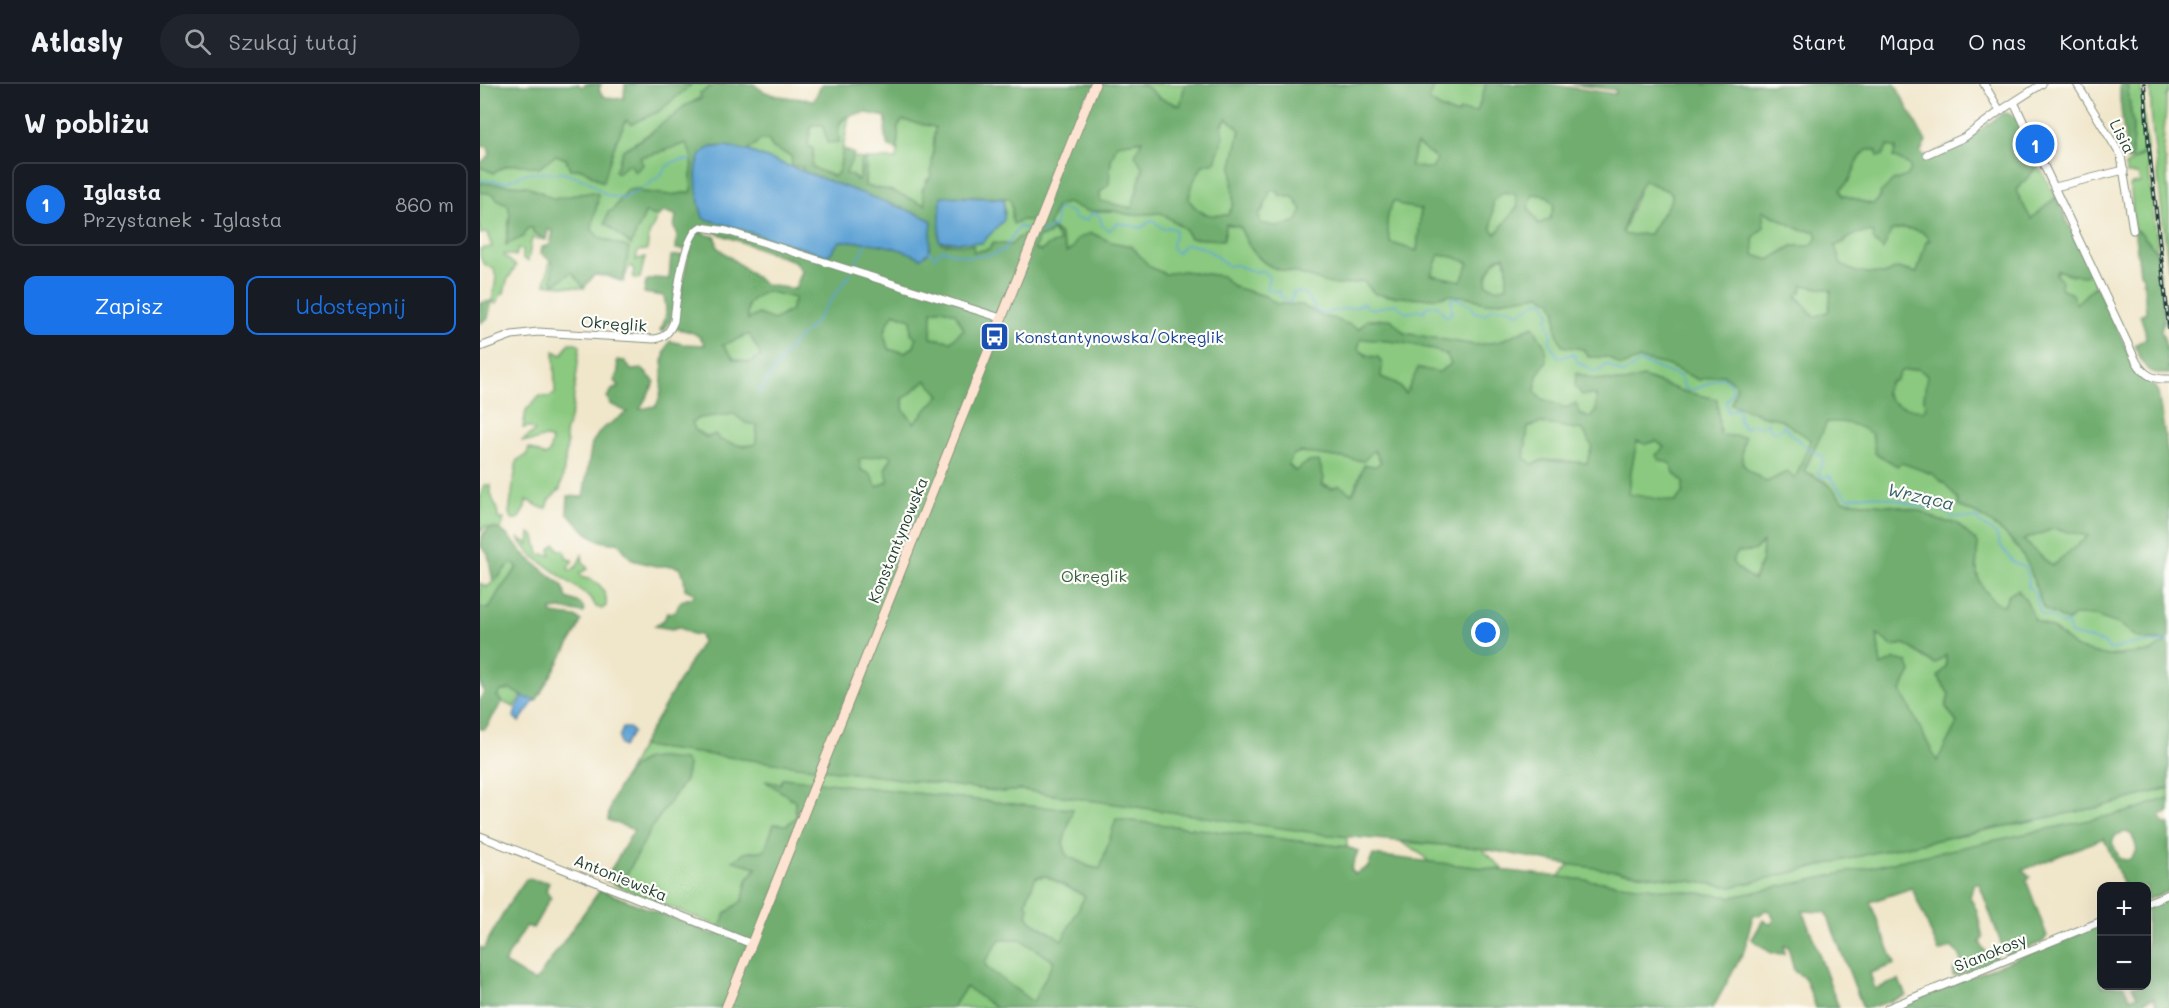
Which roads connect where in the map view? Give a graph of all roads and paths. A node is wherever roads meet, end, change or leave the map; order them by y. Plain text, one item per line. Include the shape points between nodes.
1 (1095, 84) edge
2 (1984, 84) edge
3 (2077, 84) edge
4 (2037, 85) edge
5 (2014, 102) junction
6 (2000, 111) junction
7 (1927, 154) dead end
8 (2124, 170) junction
9 (2055, 188) junction
10 (2133, 230) dead end
11 (1001, 318) junction
12 (480, 347) edge
13 (2169, 379) edge
14 (480, 836) edge
15 (2169, 894) edge
16 (2151, 901) edge
17 (2097, 923) edge
18 (752, 944) junction
19 (726, 1008) edge
20 (1888, 1008) edge

1 - 11 main road, Konstantynowska
2 - 6 street
3 - 8 street, Lisia via 2115,143
4 - 5 street
5 - 6 street
5 - 9 street
6 - 7 street via 1965,137
8 - 9 street, Lisia
8 - 10 street, Lisia
9 - 13 street via 2140,366 2151,377
11 - 12 street, Okręglik via 727,231 701,227 687,243 674,321 663,337 538,332 512,335
11 - 18 main road, Konstantynowska
14 - 18 street, Antoniewska
15 - 16 street
17 - 20 street, Sianokosy
18 - 19 main road, Konstantynowska

